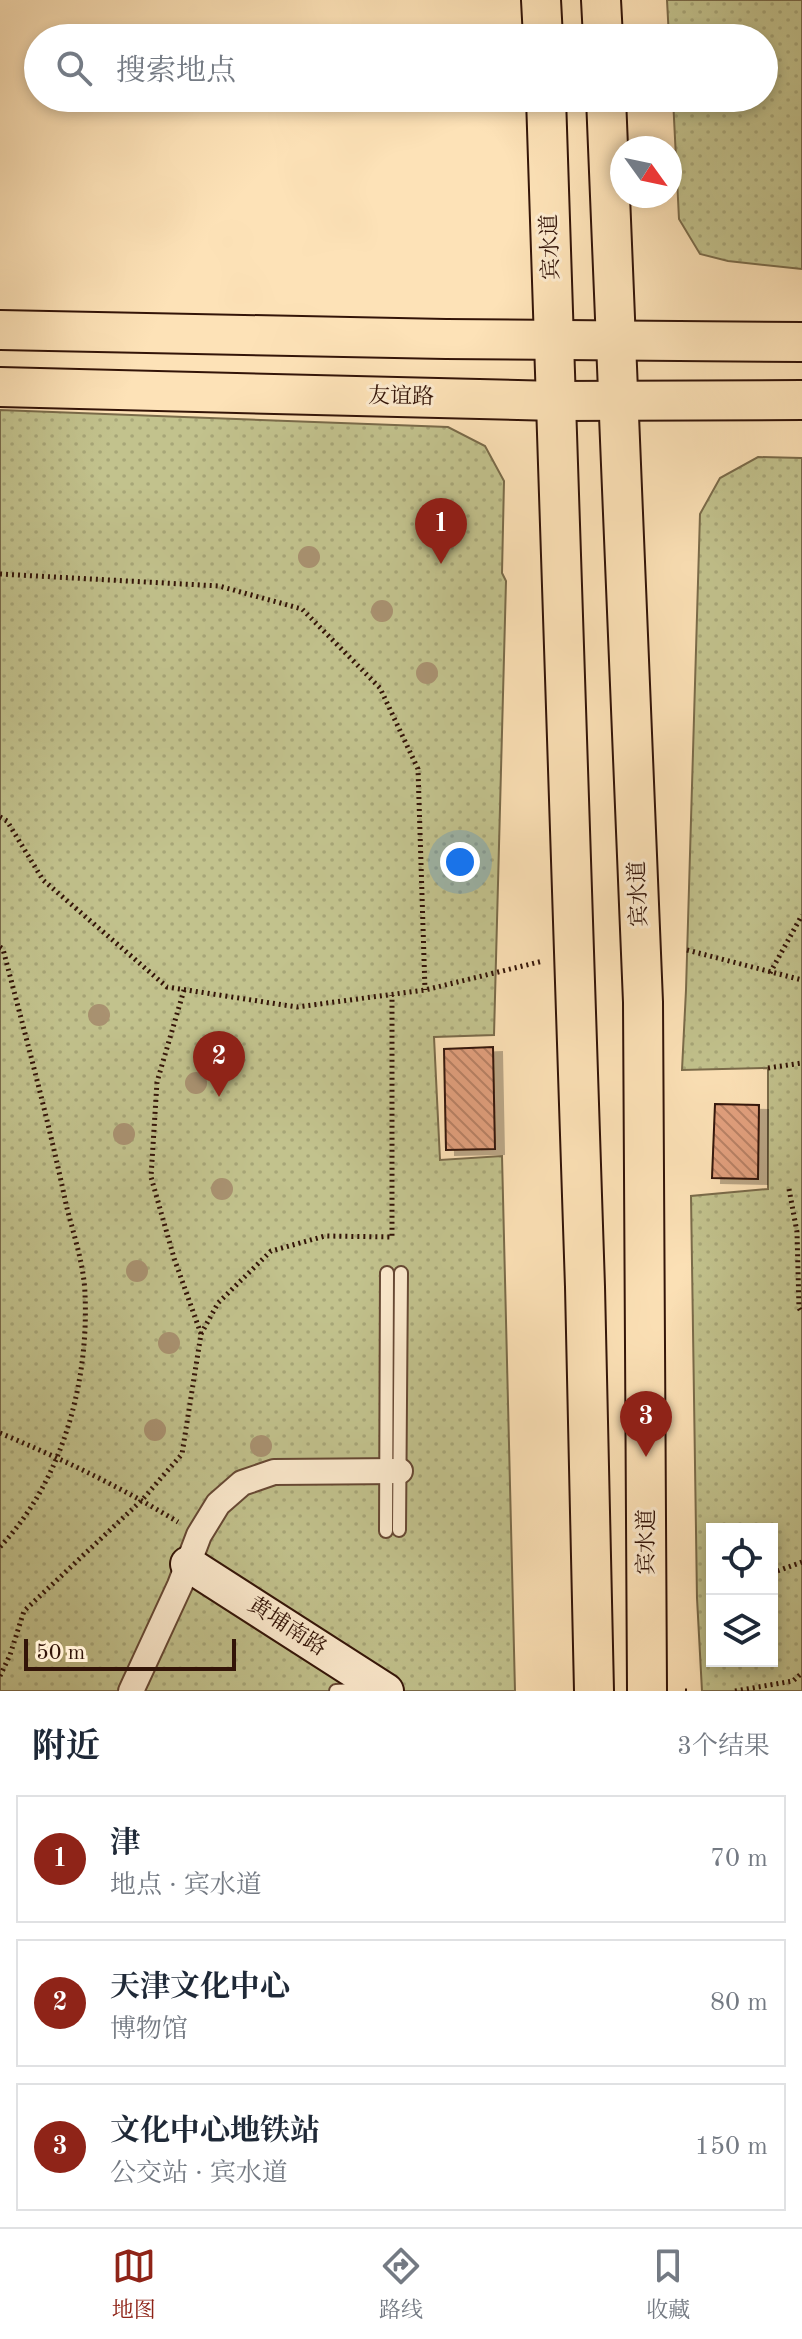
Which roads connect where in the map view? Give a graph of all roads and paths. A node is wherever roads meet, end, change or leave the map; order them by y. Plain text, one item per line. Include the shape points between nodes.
1 (541, 0) edge
2 (601, 0) edge
3 (542, 24) edge
4 (602, 24) edge
5 (547, 112) edge
6 (607, 112) edge
7 (0, 330) edge
8 (618, 339) junction
9 (555, 340) junction
10 (802, 342) edge
11 (0, 387) edge
12 (802, 400) edge
13 (556, 401) junction
14 (620, 402) junction
15 (0, 574) edge
16 (0, 817) edge
17 (802, 915) edge
18 (0, 947) edge
19 (687, 950) dead end
20 (575, 953) junction
21 (770, 973) junction
22 (802, 980) edge
23 (184, 990) junction
24 (425, 990) junction
25 (392, 995) junction
26 (802, 1063) edge
27 (768, 1068) dead end
28 (789, 1189) dead end
29 (387, 1273) dead end
30 (401, 1273) dead end
31 (802, 1313) edge
32 (201, 1334) junction
33 (0, 1433) edge
34 (59, 1457) junction
35 (393, 1479) junction
36 (142, 1500) junction
37 (393, 1531) dead end
38 (0, 1547) edge
39 (802, 1562) edge
40 (191, 1569) junction
41 (778, 1571) edge
42 (802, 1673) edge
43 (0, 1676) edge
44 (131, 1691) edge
45 (143, 1691) edge
46 (351, 1691) edge
47 (386, 1691) edge
48 (594, 1691) edge
49 (647, 1691) edge
50 (735, 1691) edge

1 - 3 main road
2 - 4 main road
5 - 9 main road, 宾水道
6 - 8 main road, 宾水道
7 - 9 main road
8 - 9 main road
8 - 10 main road
8 - 14 main road, 宾水道
9 - 13 main road, 宾水道
11 - 13 main road, 友谊路
12 - 14 main road, 友谊路
13 - 14 main road, 友谊路
13 - 20 main road, 宾水道
14 - 49 main road, 宾水道 via 643,1002
15 - 24 path via 219,586 302,609 380,688 418,769
16 - 23 path via 43,880 167,987
17 - 21 path
18 - 34 path via 52,1135 85,1291 77,1396
19 - 21 path
20 - 24 path
20 - 48 main road, 宾水道
21 - 22 path
23 - 25 path via 297,1007
23 - 32 path via 157,1082 151,1177
24 - 25 path
25 - 32 path via 392,1237 325,1236 271,1251 218,1303
26 - 27 path
28 - 31 path
29 - 35 lane
30 - 35 lane
32 - 36 path via 182,1454
33 - 34 path
34 - 36 path
34 - 38 path
35 - 37 lane
35 - 40 street via 257,1489 229,1506
35 - 40 street via 274,1472 252,1477 218,1504
36 - 40 path
36 - 43 path via 24,1611
39 - 41 path
40 - 44 street
40 - 45 street
40 - 46 street, 黄埔南路 via 239,1619
40 - 47 street, 黄埔南路
42 - 50 path via 793,1681

